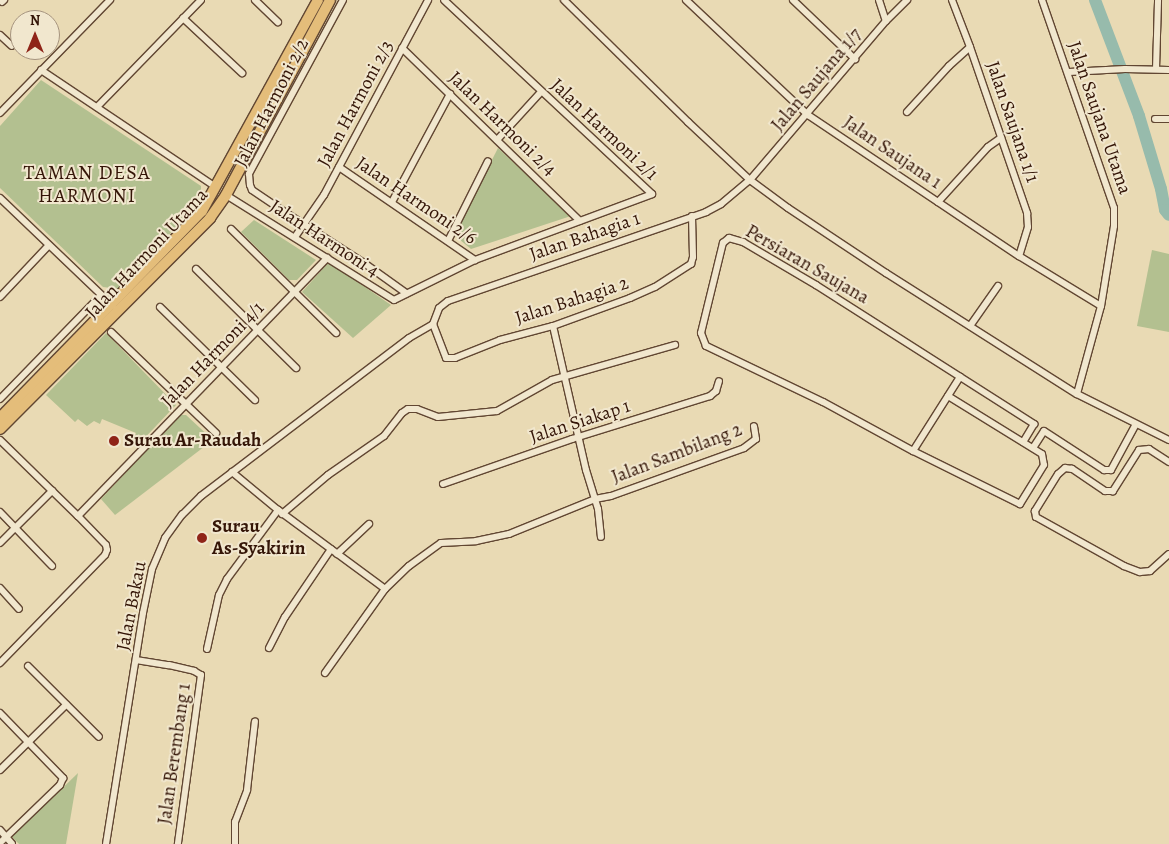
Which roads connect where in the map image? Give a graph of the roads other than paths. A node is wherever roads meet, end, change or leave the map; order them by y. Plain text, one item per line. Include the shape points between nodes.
1 (110, 0) edge
2 (201, 0) edge
3 (254, 0) edge
4 (318, 0) edge
5 (330, 0) edge
6 (343, 0) edge
7 (428, 0) edge
8 (444, 0) edge
9 (564, 0) edge
10 (686, 0) edge
11 (793, 0) edge
12 (879, 0) edge
13 (907, 0) edge
14 (952, 0) edge
15 (1042, 0) edge
16 (1158, 0) edge
17 (183, 18) junction
18 (278, 22) dead end
19 (886, 22) junction
20 (0, 35) edge
21 (10, 44) edge
22 (970, 47) junction
23 (402, 48) junction
24 (855, 59) junction
25 (1156, 69) junction
26 (41, 70) junction
27 (1169, 70) edge
28 (1069, 72) junction
29 (242, 73) dead end
30 (541, 92) junction
31 (450, 94) junction
32 (97, 107) junction
33 (907, 112) dead end
34 (0, 113) edge
35 (808, 115) junction
36 (1155, 118) dead end
37 (1169, 118) edge
38 (1001, 138) junction
39 (497, 140) junction
40 (488, 161) dead end
41 (339, 166) junction
42 (750, 180) junction
43 (216, 187) junction
44 (226, 195) junction
45 (0, 198) edge
46 (392, 202) junction
47 (938, 202) junction
48 (692, 216) junction
49 (580, 221) junction
50 (306, 223) junction
51 (231, 229) dead end
52 (297, 239) junction
53 (448, 241) junction
54 (49, 245) junction
55 (1020, 251) junction
56 (327, 258) junction
57 (475, 260) junction
58 (196, 269) dead end
59 (998, 286) dead end
60 (294, 293) junction
61 (406, 293) junction
62 (101, 295) junction
63 (0, 297) edge
64 (1096, 303) junction
65 (160, 307) dead end
66 (115, 308) junction
67 (433, 324) junction
68 (554, 326) junction
69 (970, 326) junction
70 (257, 331) junction
71 (111, 332) dead end
72 (336, 333) dead end
73 (675, 345) dead end
74 (222, 367) junction
75 (296, 368) dead end
76 (565, 377) junction
77 (960, 377) junction
78 (719, 381) dead end
79 (1078, 394) junction
80 (948, 396) junction
81 (0, 400) edge
82 (255, 400) dead end
83 (186, 404) junction
84 (0, 418) edge
85 (1136, 424) junction
86 (754, 426) dead end
87 (0, 429) edge
88 (216, 433) dead end
89 (579, 437) junction
90 (0, 440) edge
91 (1169, 440) edge
92 (1023, 442) junction
93 (1033, 448) junction
94 (912, 451) junction
95 (1169, 461) edge
96 (232, 472) junction
97 (443, 484) dead end
98 (52, 491) junction
99 (589, 501) junction
100 (0, 512) edge
101 (278, 513) junction
102 (78, 516) junction
103 (369, 524) dead end
104 (16, 528) junction
105 (601, 537) dead end
106 (0, 543) edge
107 (329, 552) junction
108 (337, 554) junction
109 (1169, 554) edge
110 (52, 566) dead end
111 (0, 588) edge
112 (382, 593) junction
113 (19, 609) dead end
114 (269, 648) dead end
115 (207, 649) dead end
116 (136, 658) junction
117 (0, 663) edge
118 (28, 666) dead end
119 (325, 673) dead end
120 (66, 705) junction
121 (0, 713) edge
122 (255, 722) dead end
123 (99, 737) dead end
124 (29, 742) junction
125 (0, 770) edge
126 (0, 830) edge
127 (6, 837) junction
128 (0, 843) edge
129 (12, 844) edge
130 (106, 844) edge
131 (178, 844) edge
132 (235, 844) edge

1 - 26 street
2 - 17 street
3 - 18 street
4 - 43 main road, Jalan Harmoni Utama
5 - 44 main road, Jalan Harmoni Utama
6 - 50 street, Jalan Harmoni 2/2 via 249,174 252,190
7 - 23 street, Jalan Harmoni 2/3
8 - 30 street, Jalan Harmoni 2/1
9 - 42 street, Persiaran Saujana
10 - 35 street, Jalan Saujana 1
11 - 24 street
12 - 19 street
13 - 19 street, Jalan Saujana 1/7
14 - 22 street, Jalan Saujana 1/1
15 - 28 street, Jalan Saujana Utama
16 - 25 street
17 - 29 street
17 - 32 street
19 - 24 street, Jalan Saujana 1/7
20 - 21 street
22 - 33 street
22 - 38 street, Jalan Saujana 1/1
23 - 31 street, Jalan Harmoni 2/4
23 - 41 street, Jalan Harmoni 2/3
24 - 35 street, Jalan Saujana 1/7
25 - 27 street
25 - 28 street
26 - 32 street
26 - 34 street
28 - 64 street, Jalan Saujana Utama via 1114,208 1114,226
30 - 39 street
30 - 49 street, Jalan Harmoni 2/1 via 652,194
31 - 39 street, Jalan Harmoni 2/4
31 - 46 street
32 - 43 street
35 - 42 street, Jalan Saujana 1/7
35 - 47 street, Jalan Saujana 1
36 - 37 street
38 - 47 street via 988,147
38 - 55 street, Jalan Saujana 1/1 via 1027,213 1028,227
39 - 49 street, Jalan Harmoni 2/4
40 - 53 street
41 - 46 street, Jalan Harmoni 2/6
41 - 50 street, Jalan Harmoni 2/3
42 - 48 street, Jalan Bahagia 1 via 722,204
42 - 69 street, Persiaran Saujana
43 - 66 main road, Jalan Harmoni Utama via 202,211
44 - 52 street, Jalan Harmoni 4
44 - 66 main road, Jalan Harmoni Utama via 210,218
45 - 54 street
46 - 53 street, Jalan Harmoni 2/6
47 - 55 street, Jalan Saujana 1
48 - 67 street, Jalan Bahagia 1 via 448,301 438,308
48 - 68 street, Jalan Bahagia 2 via 693,257 689,266 638,295
49 - 57 street, Jalan Harmoni 2/1
50 - 52 street, Jalan Harmoni 2/3
50 - 61 street, Jalan Harmoni 2/2
51 - 60 street
52 - 56 street, Jalan Harmoni 4
53 - 57 street, Jalan Harmoni 2/6
54 - 62 street
54 - 63 street
55 - 64 street, Jalan Saujana 1
56 - 60 street, Jalan Harmoni 4/1
56 - 61 street, Jalan Harmoni 4 via 390,299
57 - 61 street, Jalan Harmoni 2/1
58 - 70 street
59 - 69 street
60 - 70 street, Jalan Harmoni 4/1
60 - 72 street
62 - 66 street
62 - 81 street
64 - 79 street, Jalan Saujana Utama
65 - 74 street
66 - 84 main road, Jalan Harmoni Utama
66 - 87 main road, Jalan Harmoni Utama
67 - 68 street, Jalan Bahagia 2 via 446,358 455,358 500,340
67 - 96 street, Jalan Bakau via 409,338
68 - 76 street
69 - 79 street, Persiaran Saujana
70 - 74 street, Jalan Harmoni 4/1
70 - 75 street
71 - 83 street
73 - 76 street
74 - 82 street
74 - 83 street, Jalan Harmoni 4/1
76 - 89 street
76 - 101 street via 542,385 497,411 438,417 408,409 384,436
77 - 80 street
77 - 92 street, Persiaran Saujana via 1034,424
77 - 94 street, Persiaran Saujana via 743,242 728,238 723,244 702,333 706,346 822,402
78 - 89 street, Jalan Siakap 1 via 716,391 710,396
79 - 85 street, Persiaran Saujana
80 - 92 street
80 - 94 street
83 - 88 street
83 - 102 street, Jalan Harmoni 4/1
85 - 91 street, Persiaran Saujana
85 - 93 street via 1111,470 1104,470 1044,431
86 - 99 street, Jalan Sambilang 2 via 756,439 744,448
89 - 97 street, Jalan Siakap 1
89 - 99 street
90 - 98 street
92 - 93 street
93 - 94 street, Persiaran Saujana via 1042,454 1044,465 1020,504
95 - 109 street via 1149,450 1139,450 1114,491 1106,491 1072,469 1065,468 1034,511 1036,517 1140,572 1150,570
96 - 101 street
96 - 116 street, Jalan Bakau via 195,502 165,538 152,569
98 - 102 street
98 - 104 street
99 - 105 street
99 - 112 street via 510,534 476,541 441,543 409,566
100 - 104 street
101 - 107 street
101 - 115 street via 227,579 219,595
102 - 117 street via 106,545 105,555
103 - 108 street
104 - 106 street
104 - 110 street
107 - 108 street
107 - 114 street
108 - 112 street
111 - 113 street
112 - 119 street
116 - 130 street, Jalan Bakau
116 - 131 street, Jalan Berembang 1 via 201,675
118 - 120 street
120 - 123 street
120 - 124 street
121 - 124 street
122 - 132 street via 247,790 235,822
124 - 125 street
124 - 127 street via 63,778 60,785
126 - 127 street
127 - 128 street
127 - 129 street

